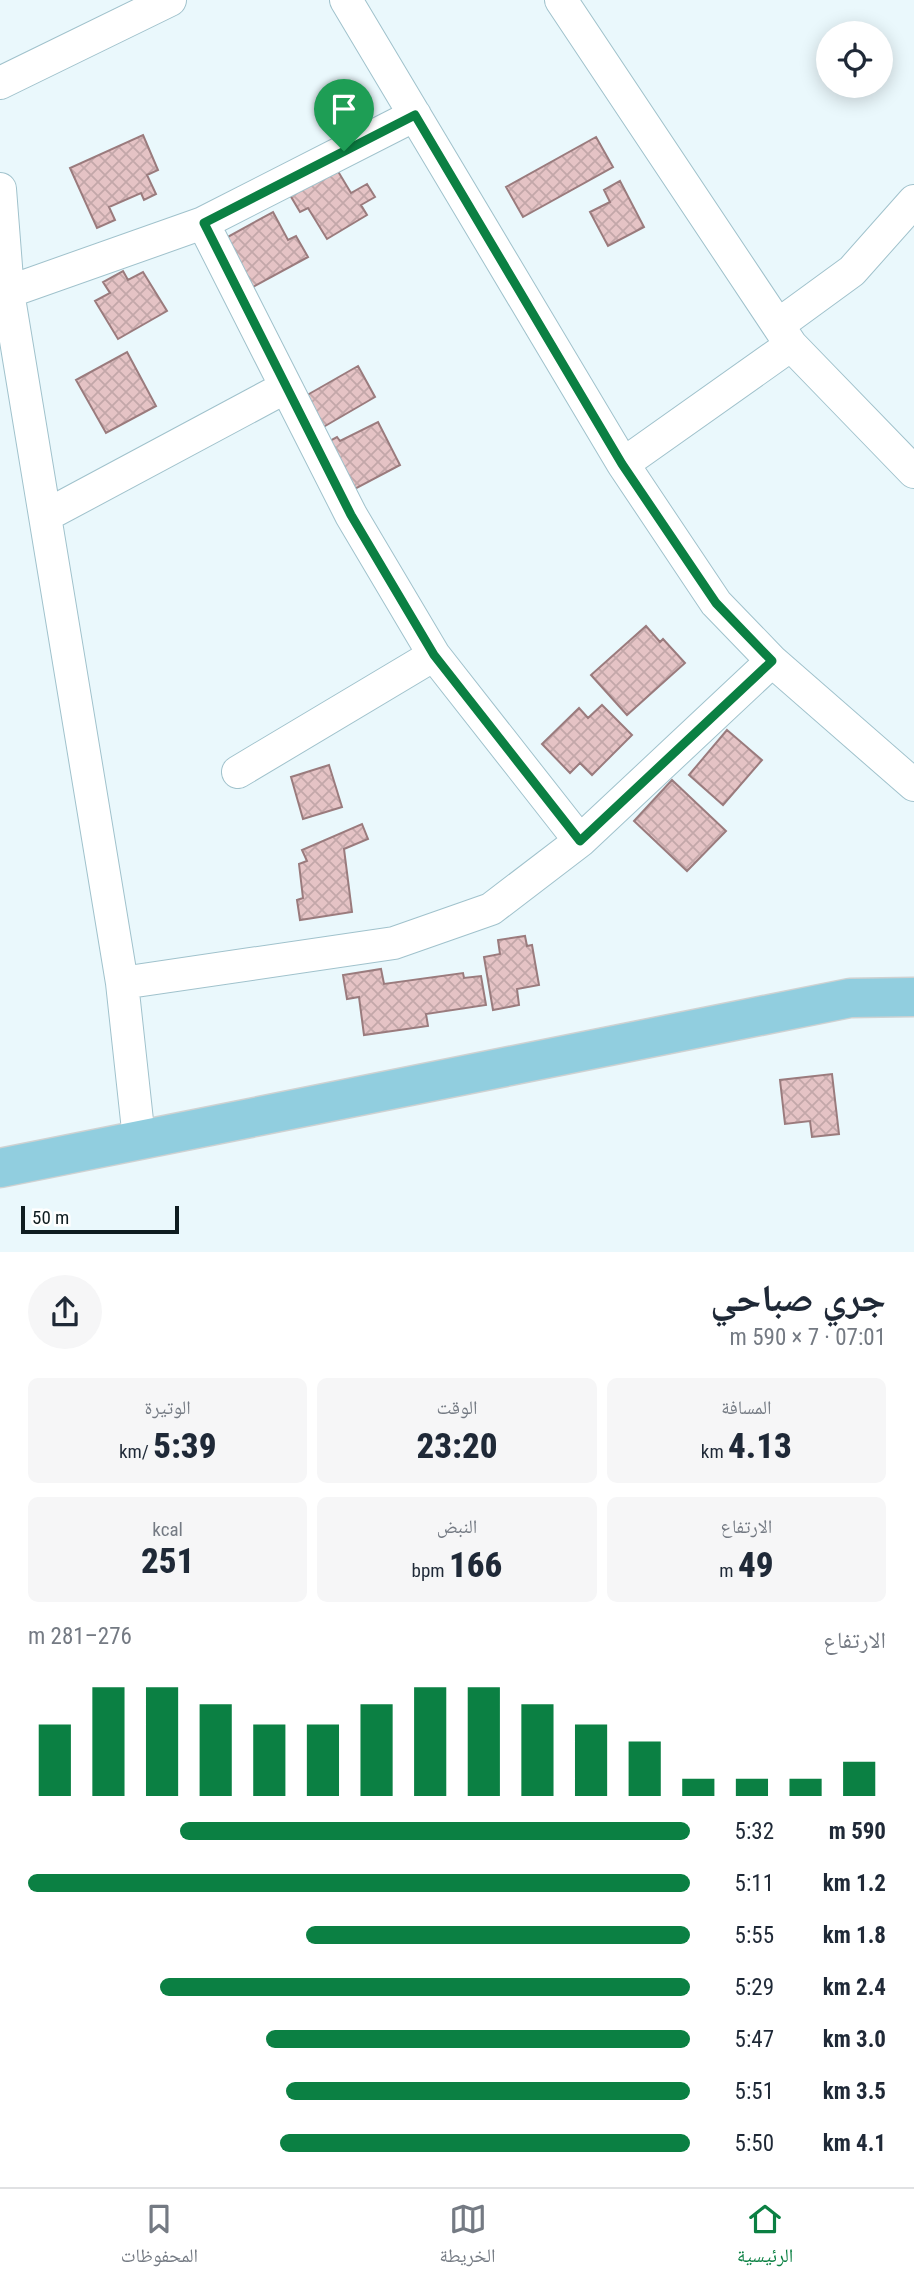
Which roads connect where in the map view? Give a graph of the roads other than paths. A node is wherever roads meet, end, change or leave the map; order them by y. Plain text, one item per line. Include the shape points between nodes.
1 (170, 0) edge
2 (346, 0) edge
3 (561, 0) edge
4 (0, 83) edge
5 (415, 115) junction
6 (0, 189) edge
7 (914, 201) edge
8 (204, 223) junction
9 (8, 292) junction
10 (784, 335) junction
11 (286, 387) junction
12 (622, 464) junction
13 (914, 472) edge
14 (45, 516) junction
15 (434, 655) junction
16 (772, 661) junction
17 (238, 772) dead end
18 (914, 785) edge
19 (580, 841) junction
20 (121, 984) junction
21 (914, 997) edge
22 (139, 1139) junction
23 (0, 1168) edge

1 - 4 street
2 - 5 street
3 - 10 street
5 - 8 street
5 - 12 street
6 - 9 street
7 - 10 street via 852,271
8 - 9 street
8 - 11 street
9 - 14 street
10 - 12 street
10 - 13 street
11 - 14 street
11 - 15 street via 351,515
12 - 16 street via 716,603
14 - 20 street
15 - 17 street
15 - 19 street
16 - 18 street
16 - 19 street
19 - 20 street via 491,909 394,943
20 - 22 street
21 - 22 main road via 850,998
22 - 23 main road

